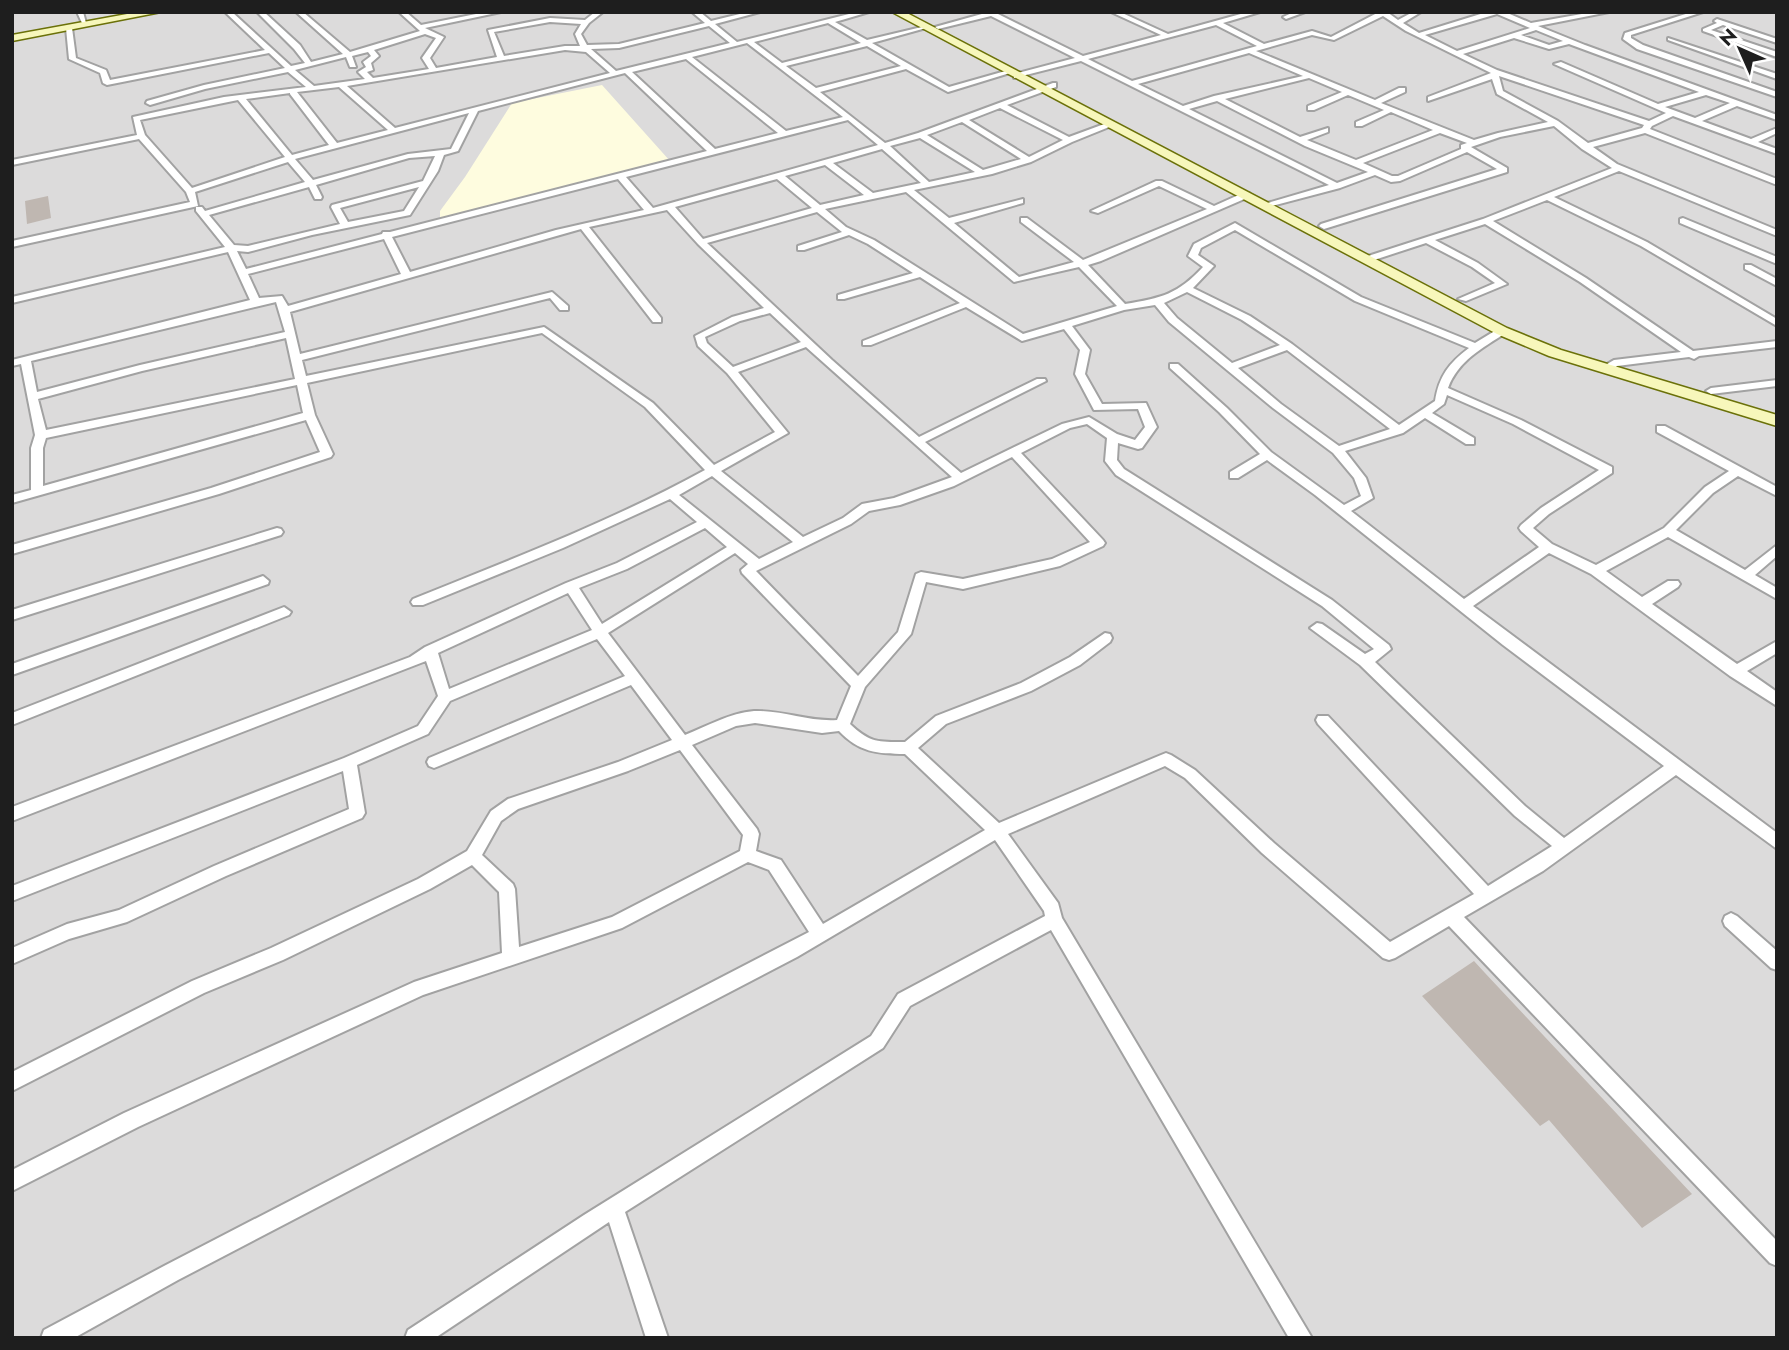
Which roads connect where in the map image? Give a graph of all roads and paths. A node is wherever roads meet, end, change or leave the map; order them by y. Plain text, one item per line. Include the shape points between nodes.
1 (138, 12) edge
2 (156, 12) edge
3 (228, 12) edge
4 (260, 12) edge
5 (299, 12) edge
6 (402, 12) edge
7 (434, 12) edge
8 (498, 12) edge
9 (600, 12) edge
10 (695, 12) edge
11 (757, 12) edge
12 (866, 12) edge
13 (897, 12) edge
14 (911, 12) edge
15 (1232, 12) edge
16 (1257, 12) edge
17 (1302, 12) edge
18 (1418, 12) edge
19 (1497, 12) edge
20 (1606, 12) edge
21 (1700, 12) edge
22 (994, 13) edge
23 (1117, 13) edge
24 (1382, 13) edge
25 (1693, 13) edge
26 (480, 14) edge
27 (82, 17) edge
28 (1242, 17) junction
29 (1286, 17) dead end
30 (450, 22) junction
31 (586, 22) junction
32 (831, 22) junction
33 (711, 23) junction
34 (1217, 23) junction
35 (1398, 23) junction
36 (1723, 23) junction
37 (931, 27) junction
38 (1533, 27) junction
39 (69, 28) junction
40 (424, 30) junction
41 (490, 31) junction
42 (1419, 35) junction
43 (1513, 35) junction
44 (12, 36) edge
45 (1170, 37) junction
46 (1670, 39) dead end
47 (1777, 41) edge
48 (750, 42) junction
49 (1570, 42) junction
50 (865, 44) junction
51 (737, 45) junction
52 (1263, 46) junction
53 (584, 47) junction
54 (370, 49) junction
55 (1249, 50) junction
56 (270, 51) junction
57 (1459, 53) junction
58 (348, 54) junction
59 (1777, 55) edge
60 (688, 57) junction
61 (1085, 58) junction
62 (501, 59) junction
63 (310, 64) junction
64 (1558, 64) dead end
65 (353, 65) dead end
66 (782, 65) junction
67 (908, 66) junction
68 (290, 69) junction
69 (434, 71) junction
70 (628, 72) junction
71 (1018, 74) junction
72 (1495, 74) junction
73 (615, 75) junction
74 (1310, 76) junction
75 (1777, 78) edge
76 (372, 81) junction
77 (1135, 82) junction
78 (341, 85) junction
79 (1047, 87) junction
80 (313, 89) junction
81 (1402, 90) dead end
82 (814, 91) junction
83 (293, 92) junction
84 (1348, 92) junction
85 (1704, 93) junction
86 (1777, 95) edge
87 (241, 98) junction
88 (1217, 98) junction
89 (1431, 99) dead end
90 (150, 103) dead end
91 (1375, 103) junction
92 (1735, 104) junction
93 (1000, 105) junction
94 (1657, 107) junction
95 (1311, 108) dead end
96 (1183, 109) junction
97 (1390, 110) junction
98 (474, 111) junction
99 (1673, 113) junction
100 (847, 118) junction
101 (962, 118) junction
102 (1777, 118) edge
103 (1695, 121) junction
104 (1555, 123) junction
105 (1359, 124) dead end
106 (1110, 125) junction
107 (1647, 127) junction
108 (1325, 130) dead end
109 (1440, 130) junction
110 (1777, 130) edge
111 (395, 132) junction
112 (784, 134) junction
113 (921, 135) junction
114 (141, 136) junction
115 (1069, 140) junction
116 (1300, 140) junction
117 (1752, 142) junction
118 (885, 146) junction
119 (1471, 146) junction
120 (335, 147) junction
121 (1585, 147) junction
122 (713, 152) junction
123 (1777, 152) edge
124 (440, 153) junction
125 (291, 158) junction
126 (1028, 160) junction
127 (827, 162) junction
128 (12, 163) edge
129 (1356, 163) junction
130 (1619, 168) junction
131 (1375, 172) junction
132 (982, 173) junction
133 (778, 175) junction
134 (621, 176) junction
135 (1777, 181) edge
136 (426, 183) junction
137 (310, 184) junction
138 (928, 185) junction
139 (1337, 186) junction
140 (908, 189) junction
141 (190, 191) junction
142 (1246, 195) junction
143 (872, 196) junction
144 (318, 197) dead end
145 (1548, 197) junction
146 (1020, 201) dead end
147 (195, 204) junction
148 (1273, 205) junction
149 (669, 206) junction
150 (818, 209) junction
151 (1214, 209) junction
152 (650, 211) junction
153 (1095, 211) dead end
154 (203, 214) junction
155 (1024, 220) dead end
156 (1486, 221) junction
157 (1684, 221) dead end
158 (946, 222) junction
159 (345, 225) junction
160 (583, 226) junction
161 (1324, 226) junction
162 (850, 232) junction
163 (1777, 233) edge
164 (386, 234) junction
165 (1429, 241) junction
166 (701, 242) junction
167 (12, 244) edge
168 (231, 248) junction
169 (801, 248) dead end
170 (1375, 257) junction
171 (1777, 261) edge
172 (1084, 264) junction
173 (1748, 267) dead end
174 (242, 273) junction
175 (920, 274) junction
176 (407, 276) junction
177 (1777, 283) edge
178 (1188, 289) junction
179 (841, 297) dead end
180 (1462, 299) junction
181 (12, 300) edge
182 (257, 302) junction
183 (965, 304) junction
184 (1159, 304) junction
185 (1123, 307) junction
186 (564, 308) dead end
187 (771, 309) junction
188 (285, 310) junction
189 (657, 320) dead end
190 (1777, 323) edge
191 (1066, 325) junction
192 (1502, 331) junction
193 (290, 334) junction
194 (1534, 340) junction
195 (807, 343) junction
196 (867, 343) dead end
197 (1777, 344) edge
198 (1288, 346) junction
199 (1476, 347) junction
200 (1694, 356) junction
201 (296, 358) junction
202 (26, 360) junction
203 (12, 363) edge
204 (1174, 366) dead end
205 (1610, 366) junction
206 (1231, 367) junction
207 (731, 371) junction
208 (1041, 381) dead end
209 (301, 382) junction
210 (1777, 383) edge
211 (1441, 389) junction
212 (1711, 391) junction
213 (32, 397) junction
214 (1425, 413) junction
215 (1777, 413) edge
216 (309, 415) junction
217 (1777, 421) edge
218 (1661, 429) dead end
219 (1399, 430) junction
220 (41, 435) junction
221 (1113, 437) junction
222 (1470, 441) dead end
223 (916, 442) junction
224 (1337, 450) junction
225 (1013, 452) junction
226 (1267, 455) junction
227 (712, 470) junction
228 (1737, 471) junction
229 (1234, 475) dead end
230 (960, 478) junction
231 (37, 491) junction
232 (1777, 492) edge
233 (671, 494) junction
234 (12, 499) edge
235 (1342, 511) junction
236 (706, 522) junction
237 (1668, 531) junction
238 (277, 532) dead end
239 (802, 543) junction
240 (736, 547) junction
241 (1548, 547) junction
242 (1777, 549) edge
243 (12, 550) edge
244 (758, 565) junction
245 (1596, 571) junction
246 (1746, 576) junction
247 (263, 581) dead end
248 (1673, 584) dead end
249 (571, 586) junction
250 (1777, 594) edge
251 (418, 602) dead end
252 (1642, 604) junction
253 (1464, 606) junction
254 (284, 612) dead end
255 (12, 615) edge
256 (1317, 628) dead end
257 (600, 632) junction
258 (1105, 638) dead end
259 (1777, 646) edge
260 (430, 651) junction
261 (1365, 661) junction
262 (12, 670) edge
263 (1735, 672) junction
264 (634, 678) junction
265 (859, 684) junction
266 (445, 697) junction
267 (1777, 700) edge
268 (12, 719) edge
269 (1323, 720) dead end
270 (842, 725) junction
271 (684, 742) junction
272 (908, 748) junction
273 (349, 762) junction
274 (434, 762) dead end
275 (1675, 767) junction
276 (12, 814) edge
277 (997, 831) junction
278 (1777, 842) edge
279 (1563, 846) junction
280 (747, 855) junction
281 (474, 856) junction
282 (12, 894) edge
283 (1485, 894) junction
284 (1450, 915) junction
285 (1054, 919) junction
286 (1731, 920) dead end
287 (820, 934) junction
288 (12, 956) edge
289 (511, 956) junction
290 (1777, 962) edge
291 (12, 1082) edge
292 (12, 1181) edge
293 (614, 1208) junction
294 (1777, 1256) edge
295 (52, 1338) edge
296 (416, 1338) edge
297 (657, 1338) edge
298 (1301, 1338) edge

1 - 27 main road
2 - 39 main road
3 - 56 street
4 - 63 street
5 - 58 street
6 - 40 street
7 - 30 street
8 - 26 street
9 - 31 street
10 - 33 street
11 - 33 street
12 - 32 street
13 - 37 main road
14 - 37 main road
15 - 28 street
16 - 28 street
17 - 29 street
18 - 35 street
19 - 38 street
19 - 42 street
20 - 38 street
21 - 25 street
22 - 37 street
22 - 61 street
23 - 45 street
24 - 35 street
24 - 52 street via 1332,39 1312,33
25 - 36 street
25 - 86 street via 1627,34 1627,39
26 - 30 street
26 - 41 street
27 - 44 main road
28 - 34 street
30 - 40 street
31 - 41 street via 550,20
31 - 53 street via 578,34
32 - 48 street
32 - 50 street
33 - 51 street
33 - 53 street via 619,46
34 - 45 street
34 - 52 street
35 - 42 street
36 - 47 street
36 - 59 street via 1705,30
37 - 50 street
37 - 71 main road
38 - 43 street
38 - 49 street
39 - 44 main road
39 - 56 street via 73,59 103,72 107,83
40 - 54 street
40 - 69 street via 440,37 426,58
41 - 62 street
42 - 57 street
43 - 49 street via 1549,47
43 - 57 street
45 - 61 street
46 - 75 street
48 - 51 street
48 - 66 street
49 - 85 street
50 - 66 street
50 - 67 street
51 - 60 street
52 - 55 street
53 - 62 street
53 - 73 street
54 - 58 street
54 - 76 street via 375,56 367,62 370,68 362,72
55 - 74 street
55 - 77 street
56 - 68 street
57 - 72 street
58 - 63 street
58 - 65 street
60 - 70 street
60 - 112 street
61 - 71 street
61 - 77 street
62 - 69 street
63 - 68 street
64 - 94 street
66 - 82 street
67 - 71 street via 948,90
67 - 82 street
68 - 80 street
68 - 90 street
69 - 76 street
70 - 73 street
70 - 122 street
71 - 79 main road
72 - 89 street
72 - 104 street via 1500,92
72 - 107 street
73 - 98 street
74 - 84 street
74 - 88 street
76 - 78 street
77 - 96 street
78 - 80 street
78 - 111 street
79 - 93 street
79 - 106 main road
79 - 148 main road
80 - 83 street
81 - 91 street
82 - 100 street
83 - 87 street
83 - 120 street
84 - 91 street
84 - 95 street
85 - 92 street
85 - 94 street
87 - 114 street via 136,120
87 - 125 street
88 - 96 street
88 - 116 street
91 - 97 street
92 - 102 street
92 - 103 street
93 - 101 street
93 - 115 street
94 - 99 street
96 - 139 street
97 - 105 street
97 - 109 street
98 - 111 street
98 - 124 street via 454,151
99 - 103 street
99 - 107 street
100 - 112 street
100 - 118 street
101 - 113 street
101 - 126 street
103 - 117 street
104 - 119 street
104 - 121 street
106 - 115 street
106 - 142 main road
107 - 121 street
107 - 135 street
108 - 116 street
109 - 119 street
109 - 129 street
110 - 117 street
111 - 120 street
112 - 122 street
113 - 118 street
113 - 132 street
114 - 128 street
114 - 141 street
115 - 126 street
116 - 129 street
117 - 123 street
118 - 127 street
118 - 138 street
119 - 131 street via 1400,178
119 - 161 street via 1504,170
120 - 125 street
121 - 130 street
122 - 134 street
124 - 136 street
124 - 137 street via 408,156
125 - 137 street
125 - 141 street
126 - 132 street
127 - 133 street
127 - 143 street
129 - 131 street
130 - 145 street
130 - 163 street
131 - 139 street
132 - 138 street
133 - 149 street
133 - 150 street
134 - 152 street
134 - 164 street
136 - 159 street via 407,214
136 - 159 street via 335,208
137 - 144 street
137 - 154 street
138 - 140 street
139 - 148 street
140 - 143 street
140 - 158 street
141 - 147 street
142 - 148 main road
142 - 151 street
143 - 150 street
145 - 156 street
145 - 190 street via 1644,244
146 - 158 street
147 - 154 street
147 - 167 street
148 - 161 main road
148 - 170 main road
149 - 152 street
149 - 166 street
150 - 162 street
150 - 166 street
151 - 153 street via 1159,183
151 - 172 street
152 - 160 street
154 - 168 street
155 - 172 street
156 - 165 street
156 - 200 street
157 - 171 street
158 - 172 street via 1017,280
159 - 168 street via 248,249
160 - 176 street
160 - 189 street
161 - 170 main road
162 - 169 street
162 - 175 street
164 - 174 street
164 - 176 street
165 - 170 street
165 - 180 street via 1502,284
166 - 187 street
168 - 174 street
168 - 181 street
170 - 180 main road
170 - 192 main road
172 - 185 street
173 - 177 street
174 - 182 street
175 - 179 street
175 - 183 street
176 - 188 street
178 - 184 street
178 - 198 street via 1247,318
178 - 199 street via 1209,265 1193,256 1196,246 1235,226 1359,299
180 - 194 main road
182 - 188 street via 278,298
182 - 202 street
183 - 191 street via 1022,338
183 - 196 street
184 - 185 street
184 - 206 street
185 - 191 street
186 - 201 street via 552,295
187 - 195 street
187 - 207 street via 700,336 702,344
188 - 193 street
191 - 221 street via 1084,350 1080,374 1098,408 1142,405 1151,427 1138,445
192 - 194 main road
192 - 199 street
193 - 201 street
193 - 213 street
194 - 205 main road
195 - 207 street
195 - 223 street
197 - 200 street
198 - 206 street
198 - 219 street
199 - 211 street via 1464,354
200 - 205 street
201 - 209 street
202 - 203 street
202 - 213 street
204 - 226 street
205 - 212 main road
205 - 217 main road
206 - 224 street
207 - 227 street via 782,433
208 - 223 street
209 - 216 street
209 - 220 street
209 - 227 street via 544,330 649,405
210 - 212 street
211 - 214 street via 1440,402
211 - 241 street via 1608,470 1525,528
212 - 215 main road
213 - 220 street
214 - 219 street
214 - 222 street
216 - 231 street
216 - 243 street via 327,454
218 - 228 street
219 - 224 street
220 - 231 street
221 - 225 street via 1088,421 1066,426
221 - 261 street via 1111,461 1120,472 1327,603 1384,649
223 - 230 street
224 - 235 street via 1352,466 1367,498
225 - 230 street
225 - 265 street via 1099,543 1055,563 963,584 921,577 904,634
226 - 229 street
226 - 235 street
227 - 233 street
227 - 239 street
228 - 232 street
228 - 237 street
230 - 239 street via 866,508
231 - 234 street
233 - 236 street
233 - 251 street
235 - 253 street
236 - 240 street
236 - 249 street via 622,566
237 - 245 street
237 - 246 street
238 - 255 street
239 - 244 street
240 - 244 street
240 - 257 street
241 - 245 street
241 - 253 street
242 - 246 street
244 - 265 street via 747,570
245 - 252 street
246 - 250 street
247 - 262 street
248 - 252 street
249 - 257 street
249 - 260 street
252 - 263 street
253 - 275 street
254 - 268 street
256 - 261 street
257 - 264 street
257 - 266 street
258 - 272 street via 1075,661 1026,687 942,720
259 - 263 street
260 - 266 street
260 - 276 street via 415,661
261 - 279 street via 1520,811
263 - 267 street
264 - 271 street
264 - 274 street
265 - 270 street
266 - 273 street via 423,730
269 - 283 street
270 - 271 street via 822,727 755,717
270 - 272 street via 865,747
271 - 280 street via 751,834
271 - 281 street via 513,804 496,816
272 - 277 street
273 - 282 street
273 - 288 street via 357,813 121,917 67,932
275 - 278 street
275 - 279 street
277 - 284 street via 1166,759 1190,774 1388,952
277 - 285 street via 1052,908
277 - 287 street
279 - 283 street
280 - 287 street via 775,865
280 - 289 street via 616,923
281 - 289 street via 507,889
281 - 291 street via 424,884 198,987
283 - 284 street
284 - 294 street
285 - 293 street via 904,1000 877,1042
285 - 298 street
286 - 290 street
287 - 295 street
289 - 292 street via 420,988 131,1120
293 - 296 street
293 - 297 street

